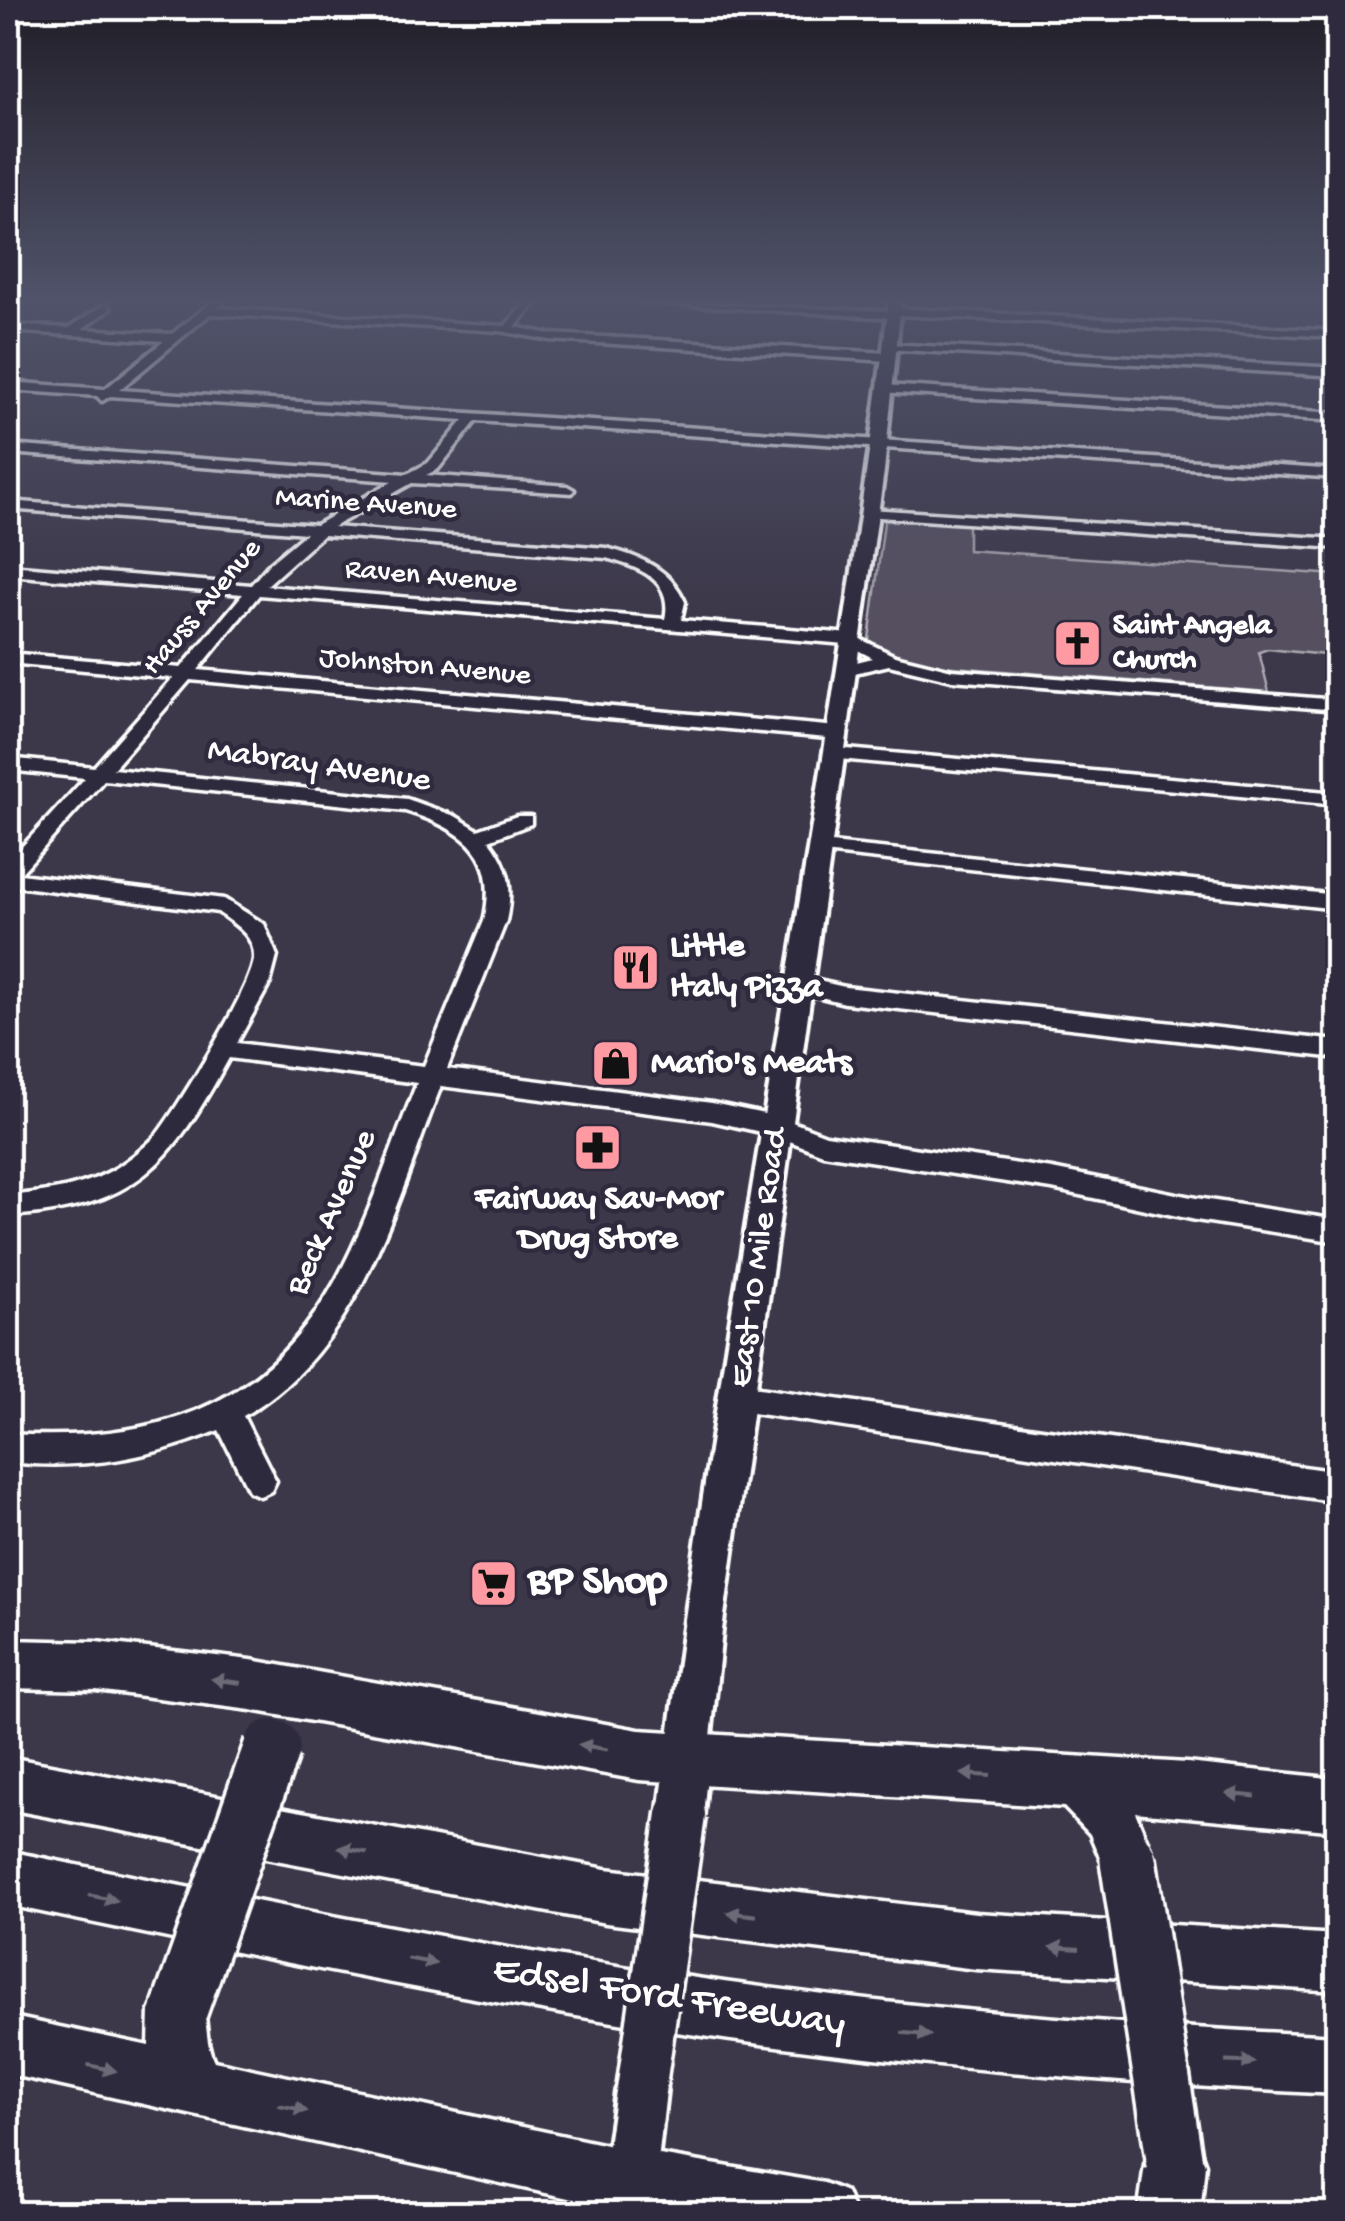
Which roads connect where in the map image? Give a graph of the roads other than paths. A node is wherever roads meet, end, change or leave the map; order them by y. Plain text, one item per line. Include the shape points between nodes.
1 (213, 406) edge
2 (884, 406) edge
3 (1154, 406) edge
4 (1338, 417) edge
5 (468, 423) junction
6 (636, 428) junction
7 (748, 434) junction
8 (581, 435) junction
9 (670, 441) junction
10 (880, 445) junction
11 (8, 449) edge
12 (1338, 474) edge
13 (408, 478) junction
14 (567, 490) dead end
15 (8, 505) edge
16 (869, 513) junction
17 (319, 529) junction
18 (1338, 544) edge
19 (8, 570) edge
20 (254, 590) junction
21 (672, 626) junction
22 (850, 640) junction
23 (8, 658) edge
24 (888, 660) junction
25 (846, 670) junction
26 (186, 674) junction
27 (1338, 705) edge
28 (837, 744) junction
29 (8, 764) edge
30 (100, 773) junction
31 (1338, 799) edge
32 (524, 820) dead end
33 (476, 838) junction
34 (821, 848) junction
35 (8, 877) edge
36 (1338, 902) edge
37 (800, 985) junction
38 (221, 1050) junction
39 (1338, 1050) edge
40 (432, 1076) junction
41 (779, 1126) junction
42 (8, 1206) edge
43 (1338, 1231) edge
44 (739, 1398) junction
45 (226, 1414) junction
46 (8, 1448) edge
47 (260, 1481) dead end
48 (1338, 1486) edge
49 (8, 1664) edge
50 (322, 1698) junction
51 (690, 1757) junction
52 (1074, 1782) junction
53 (8, 1783) edge
54 (1338, 1805) edge
55 (8, 1878) edge
56 (1338, 1963) edge
57 (8, 2045) edge
58 (1338, 2066) edge
59 (197, 2088) junction
60 (1172, 2188) edge
61 (627, 2197) edge
62 (824, 2214) edge

1 - 5 street
2 - 10 main road, East 10 Mile Road
3 - 4 street
5 - 6 street
5 - 8 street
5 - 13 street, Hauss Avenue via 438,461
6 - 7 street
6 - 8 street via 574,432
7 - 9 street via 744,440
7 - 10 street
8 - 9 street
9 - 10 street
10 - 12 street
10 - 16 main road, East 10 Mile Road
11 - 13 street
13 - 14 street
13 - 17 street, Hauss Avenue
15 - 17 street, Marine Avenue
16 - 18 street
16 - 22 main road, East 10 Mile Road
17 - 20 street, Hauss Avenue
17 - 21 street, Marine Avenue via 616,556 652,570 670,586 677,602
19 - 20 street, Raven Avenue
20 - 21 street, Raven Avenue
20 - 26 street, Hauss Avenue
21 - 22 street, Raven Avenue
22 - 24 street
22 - 25 main road, East 10 Mile Road
23 - 26 street, Johnston Avenue
24 - 25 street
24 - 27 street via 952,674
25 - 28 main road, East 10 Mile Road
26 - 28 street, Johnston Avenue
26 - 30 street, Hauss Avenue
28 - 31 street, Johnston Avenue
28 - 34 main road, East 10 Mile Road
29 - 30 street, Mabray Avenue
30 - 33 street, Mabray Avenue via 408,805
30 - 35 street, Hauss Avenue
32 - 33 street
33 - 40 street via 499,872 500,908
34 - 36 street
34 - 37 main road, East 10 Mile Road
35 - 38 street via 204,902 246,920 262,940 264,971
37 - 39 street
37 - 41 main road, East 10 Mile Road
38 - 40 street
38 - 42 street via 173,1133 144,1162 92,1192
40 - 41 street
40 - 45 street, Beck Avenue via 343,1296 294,1362
41 - 43 street via 824,1144
41 - 44 main road, East 10 Mile Road
44 - 48 street
44 - 51 main road, East 10 Mile Road via 702,1630
45 - 46 street, Beck Avenue via 106,1452
45 - 47 street
50 -> 49 highway via 152,1672
51 -> 50 highway via 639,1755
50 - 59 highway, bridge via 293,1718 272,1747 179,2011 178,2051
52 -> 51 highway
51 - 61 main road, East 10 Mile Road, bridge
54 -> 52 highway
52 - 60 highway, bridge via 1112,1818 1128,1860
56 -> 53 highway via 976,1941 624,1899
55 -> 58 highway, Edsel Ford Freeway via 422,1961 819,2023
57 -> 59 highway
59 -> 61 highway
61 - 62 highway

